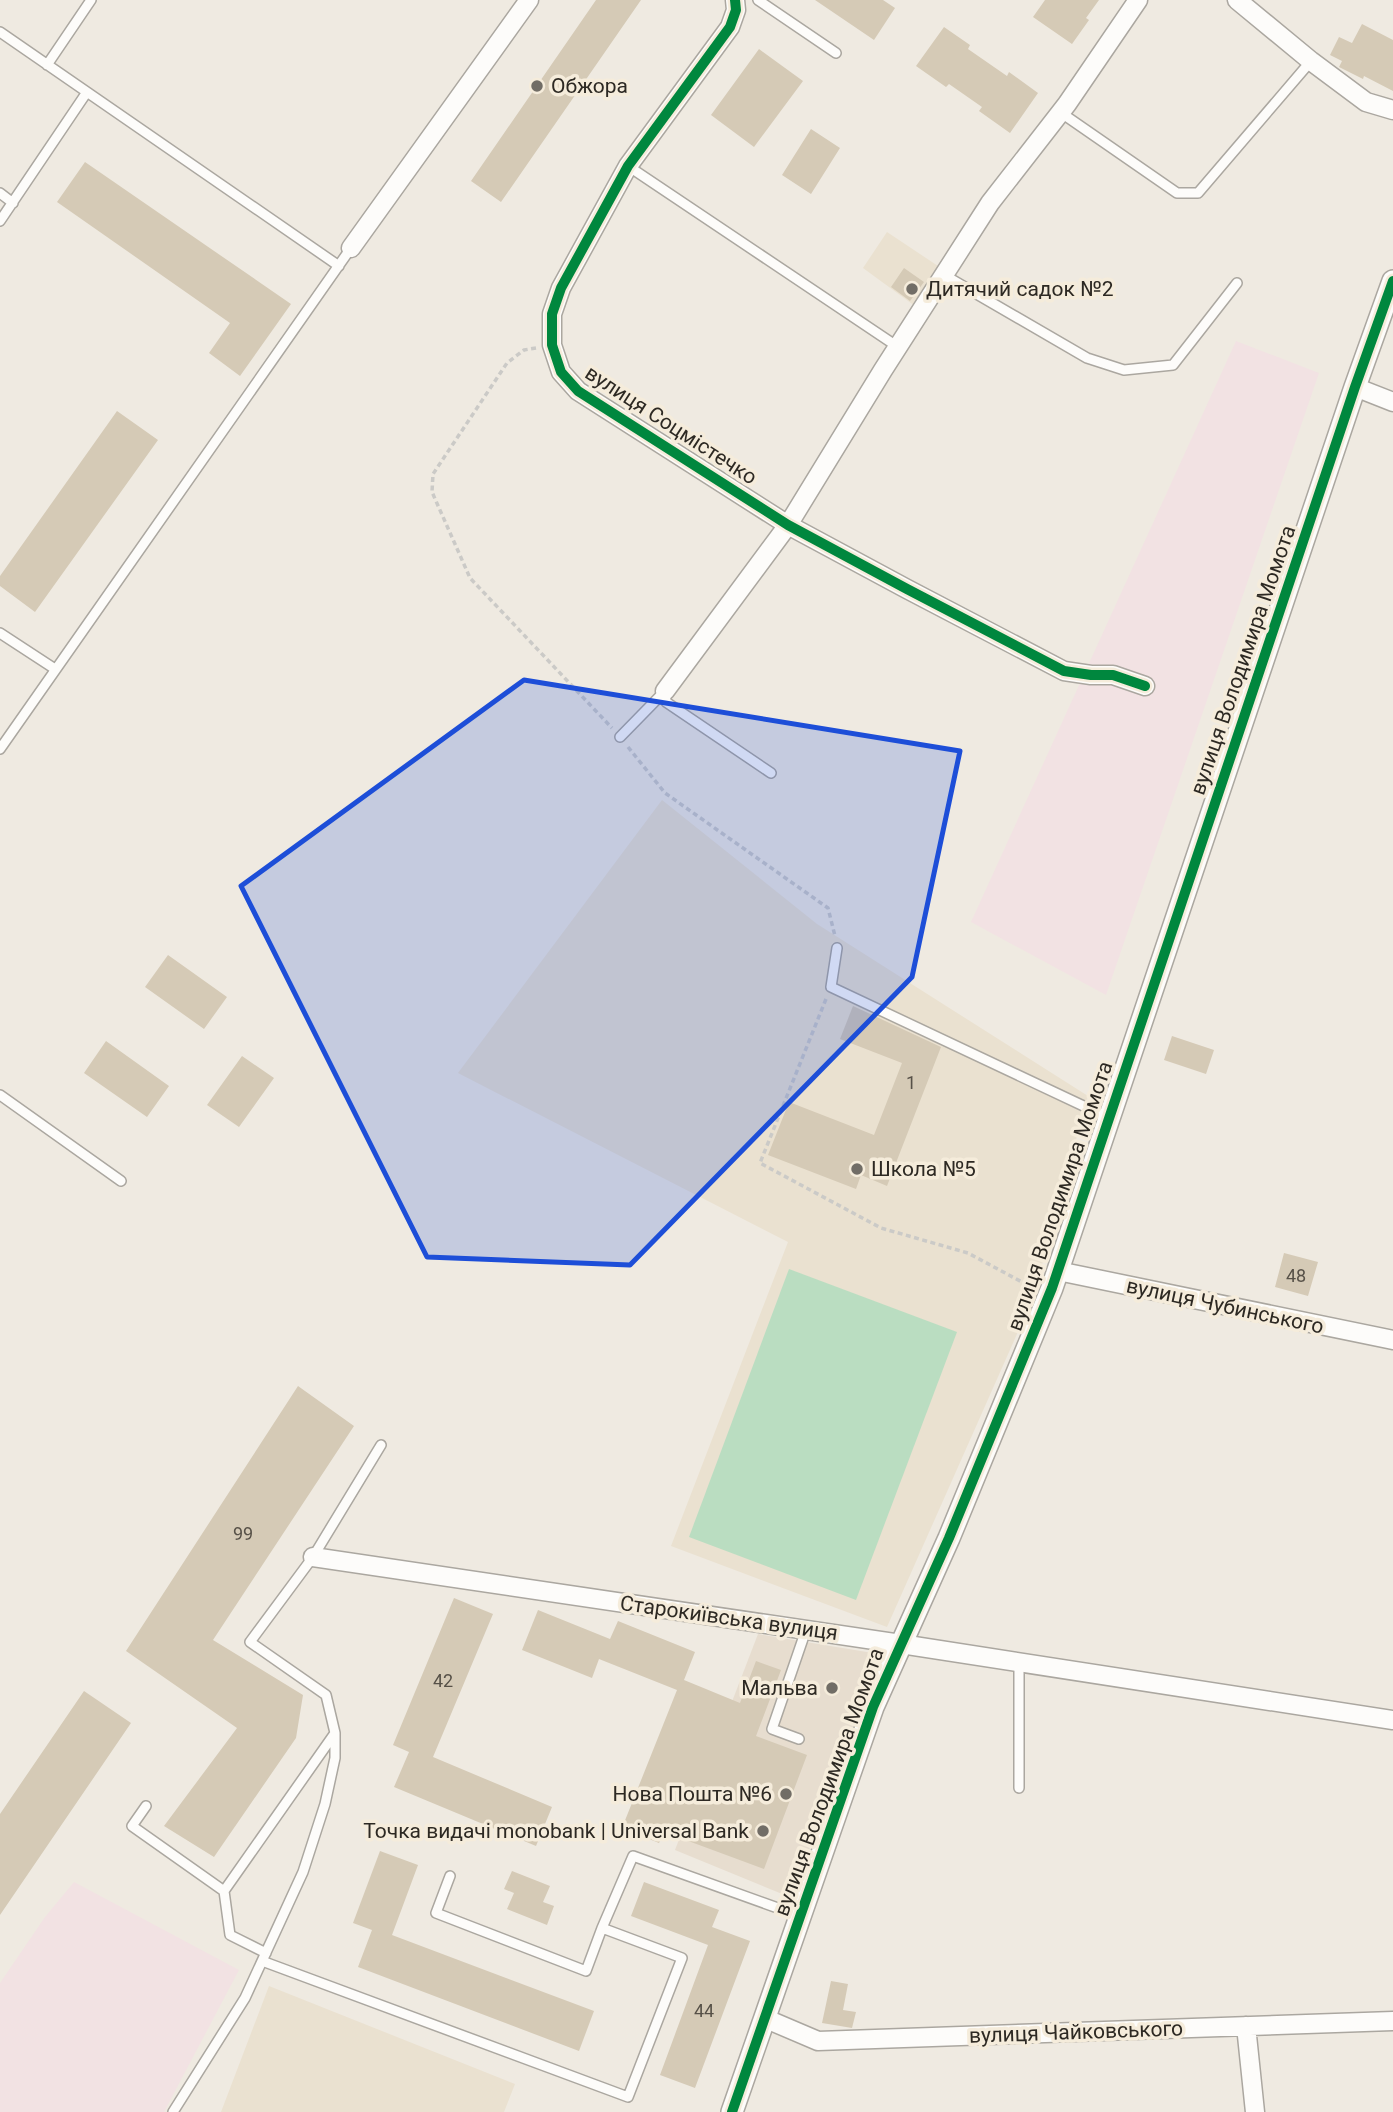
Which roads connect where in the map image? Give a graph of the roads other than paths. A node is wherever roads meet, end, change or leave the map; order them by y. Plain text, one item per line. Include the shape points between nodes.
1 (92, 0) edge
2 (529, 0) edge
3 (735, 0) edge
4 (758, 0) edge
5 (1138, 0) edge
6 (1237, 0) edge
7 (0, 32) edge
8 (835, 53) dead end
9 (1311, 61) junction
10 (47, 65) junction
11 (87, 92) junction
12 (1393, 110) edge
13 (1060, 112) junction
14 (628, 166) junction
15 (0, 193) edge
16 (13, 202) junction
17 (0, 221) edge
18 (351, 248) joint
19 (339, 266) junction
20 (944, 275) junction
21 (1393, 281) edge
22 (1237, 283) dead end
23 (898, 347) junction
24 (1355, 387) junction
25 (1393, 402) edge
26 (788, 525) junction
27 (0, 633) edge
28 (55, 669) junction
29 (1145, 686) dead end
30 (665, 691) junction
31 (620, 737) road end
32 (0, 749) edge
33 (771, 773) dead end
34 (838, 948) road end
35 (0, 1095) edge
36 (1109, 1118) junction
37 (121, 1181) dead end
38 (1058, 1271) junction
39 (1393, 1340) edge
40 (381, 1445) dead end
41 (313, 1557) junction
42 (806, 1630) junction
43 (901, 1644) junction
44 (1019, 1662) junction
45 (1393, 1720) edge
46 (335, 1732) junction
47 (799, 1739) dead end
48 (1019, 1788) dead end
49 (146, 1806) dead end
50 (450, 1877) dead end
51 (224, 1891) junction
52 (800, 1916) junction
53 (603, 1928) junction
54 (264, 1957) junction
55 (764, 2018) junction
56 (1393, 2021) edge
57 (1246, 2026) junction
58 (173, 2112) edge
59 (732, 2112) edge
60 (1255, 2112) edge

1 - 10 lane
2 - 18 street
3 - 14 street, вулиця Соцмістечко via 730,27
4 - 8 lane
5 - 13 street
6 - 9 street
7 - 10 lane
9 - 12 street via 1366,102
9 - 13 lane via 1198,193 1177,193
10 - 11 lane
11 - 16 lane
11 - 19 lane
13 - 20 street via 990,203
14 - 23 lane
14 - 26 street, вулиця Соцмістечко via 561,288 552,314 552,345 561,372 578,391
15 - 16 lane
16 - 17 lane
18 - 19 lane
19 - 28 lane
20 - 22 lane via 1087,358 1124,370 1173,365
20 - 23 street
21 - 24 street, вулиця Володимира Момота
23 - 26 street
24 - 25 street
24 - 36 street, вулиця Володимира Момота
26 - 29 street, вулиця Соцмістечко via 1064,671 1113,675
26 - 30 street
27 - 28 lane
28 - 32 lane
30 - 31 lane
30 - 33 lane via 666,702
34 - 36 lane via 831,987
35 - 37 lane
36 - 38 street, вулиця Володимира Момота
38 - 39 street, вулиця Чубинського
38 - 43 street, вулиця Володимира Момота
40 - 41 lane
41 - 42 street, Старокиївська вулиця
41 - 46 lane via 250,1642 326,1695
42 - 43 street, Старокиївська вулиця
42 - 47 lane via 772,1729
43 - 44 street, Старокиївська вулиця
43 - 52 street, вулиця Володимира Момота via 873,1707
44 - 45 street, Старокиївська вулиця
44 - 48 lane
46 - 51 lane
46 - 54 lane via 325,1804 303,1872
49 - 51 lane via 132,1826
50 - 53 lane via 436,1913 586,1971
51 - 54 lane via 230,1935
52 - 53 lane via 633,1856
52 - 55 street, вулиця Володимира Момота
53 - 54 lane via 682,1958 628,2097
54 - 58 lane via 245,1998
55 - 57 street, вулиця Чайковського via 818,2040
55 - 59 street, вулиця Володимира Момота
56 - 57 street, вулиця Чайковського
57 - 60 street

